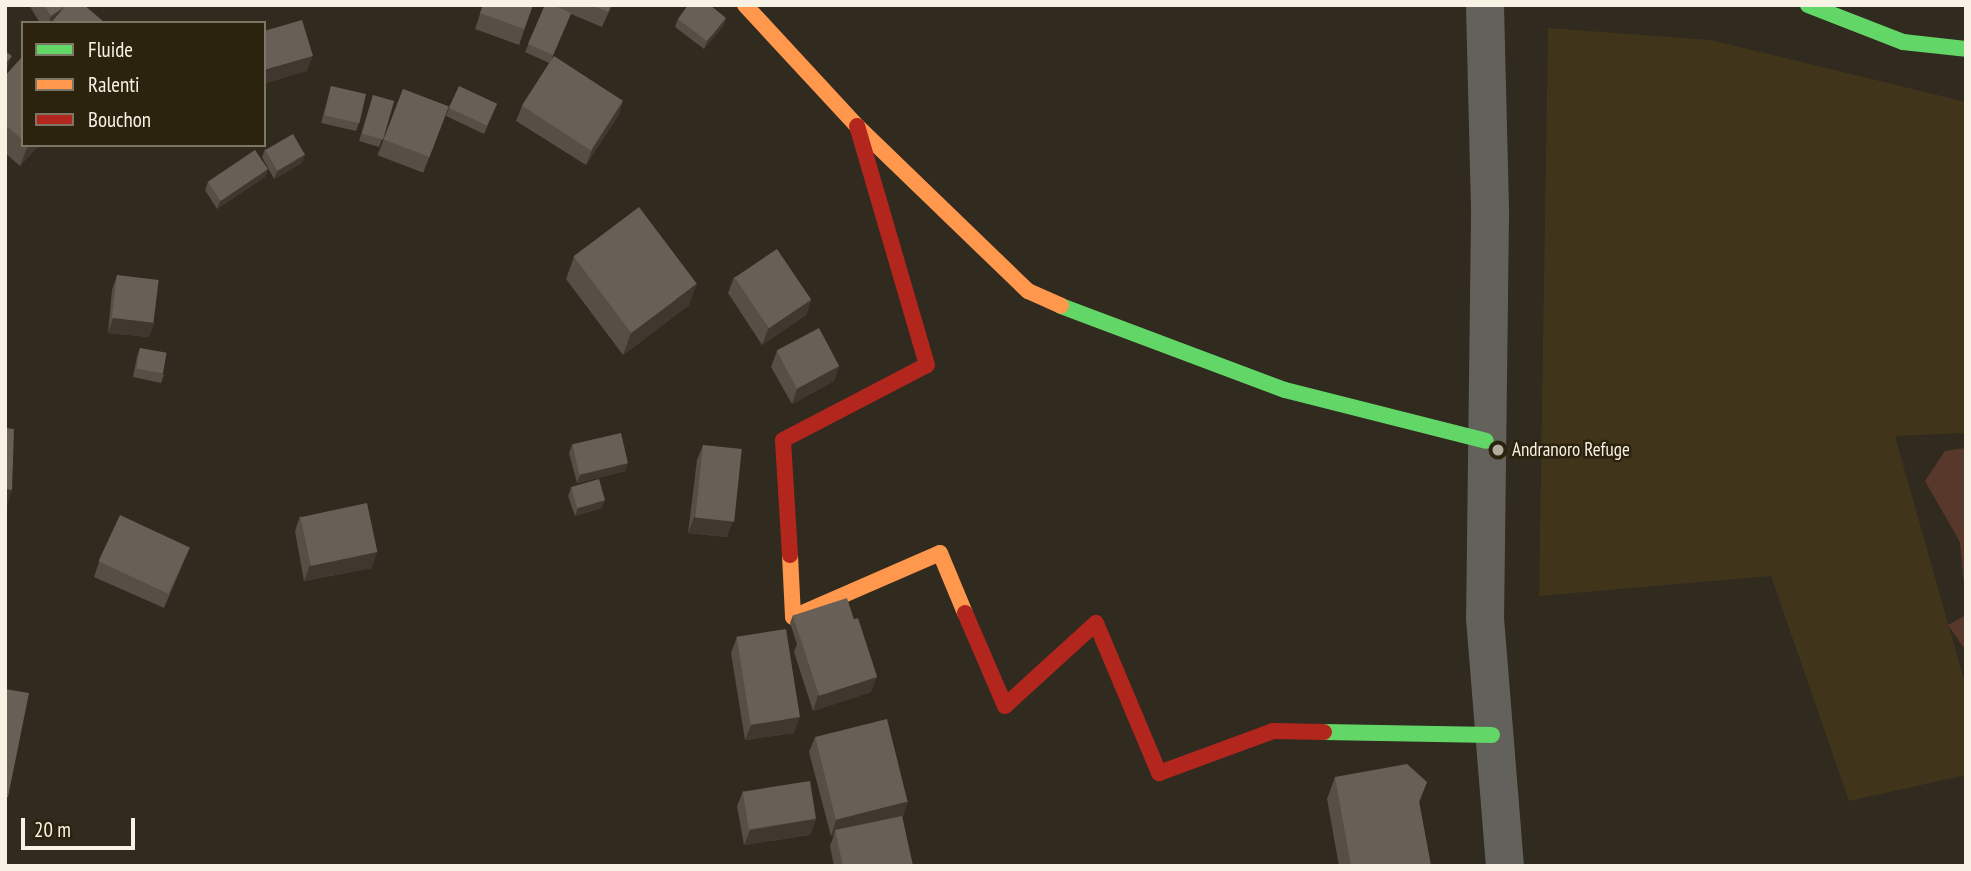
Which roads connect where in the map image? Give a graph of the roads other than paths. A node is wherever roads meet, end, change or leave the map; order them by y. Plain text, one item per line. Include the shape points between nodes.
1 (745, 5) edge
2 (1485, 5) edge
3 (1808, 5) edge
4 (1966, 49) edge
5 (857, 125) junction
6 (1486, 441) junction
7 (1492, 735) junction
8 (1505, 866) edge

1 - 5 street
2 - 6 street via 1490,216
3 - 4 street via 1903,42
5 - 6 street via 1028,291 1095,323 1285,390
5 - 7 street via 927,365 783,440 793,617 940,553 1005,706 1096,623 1159,773 1273,732
6 - 7 street via 1485,618
7 - 8 street

